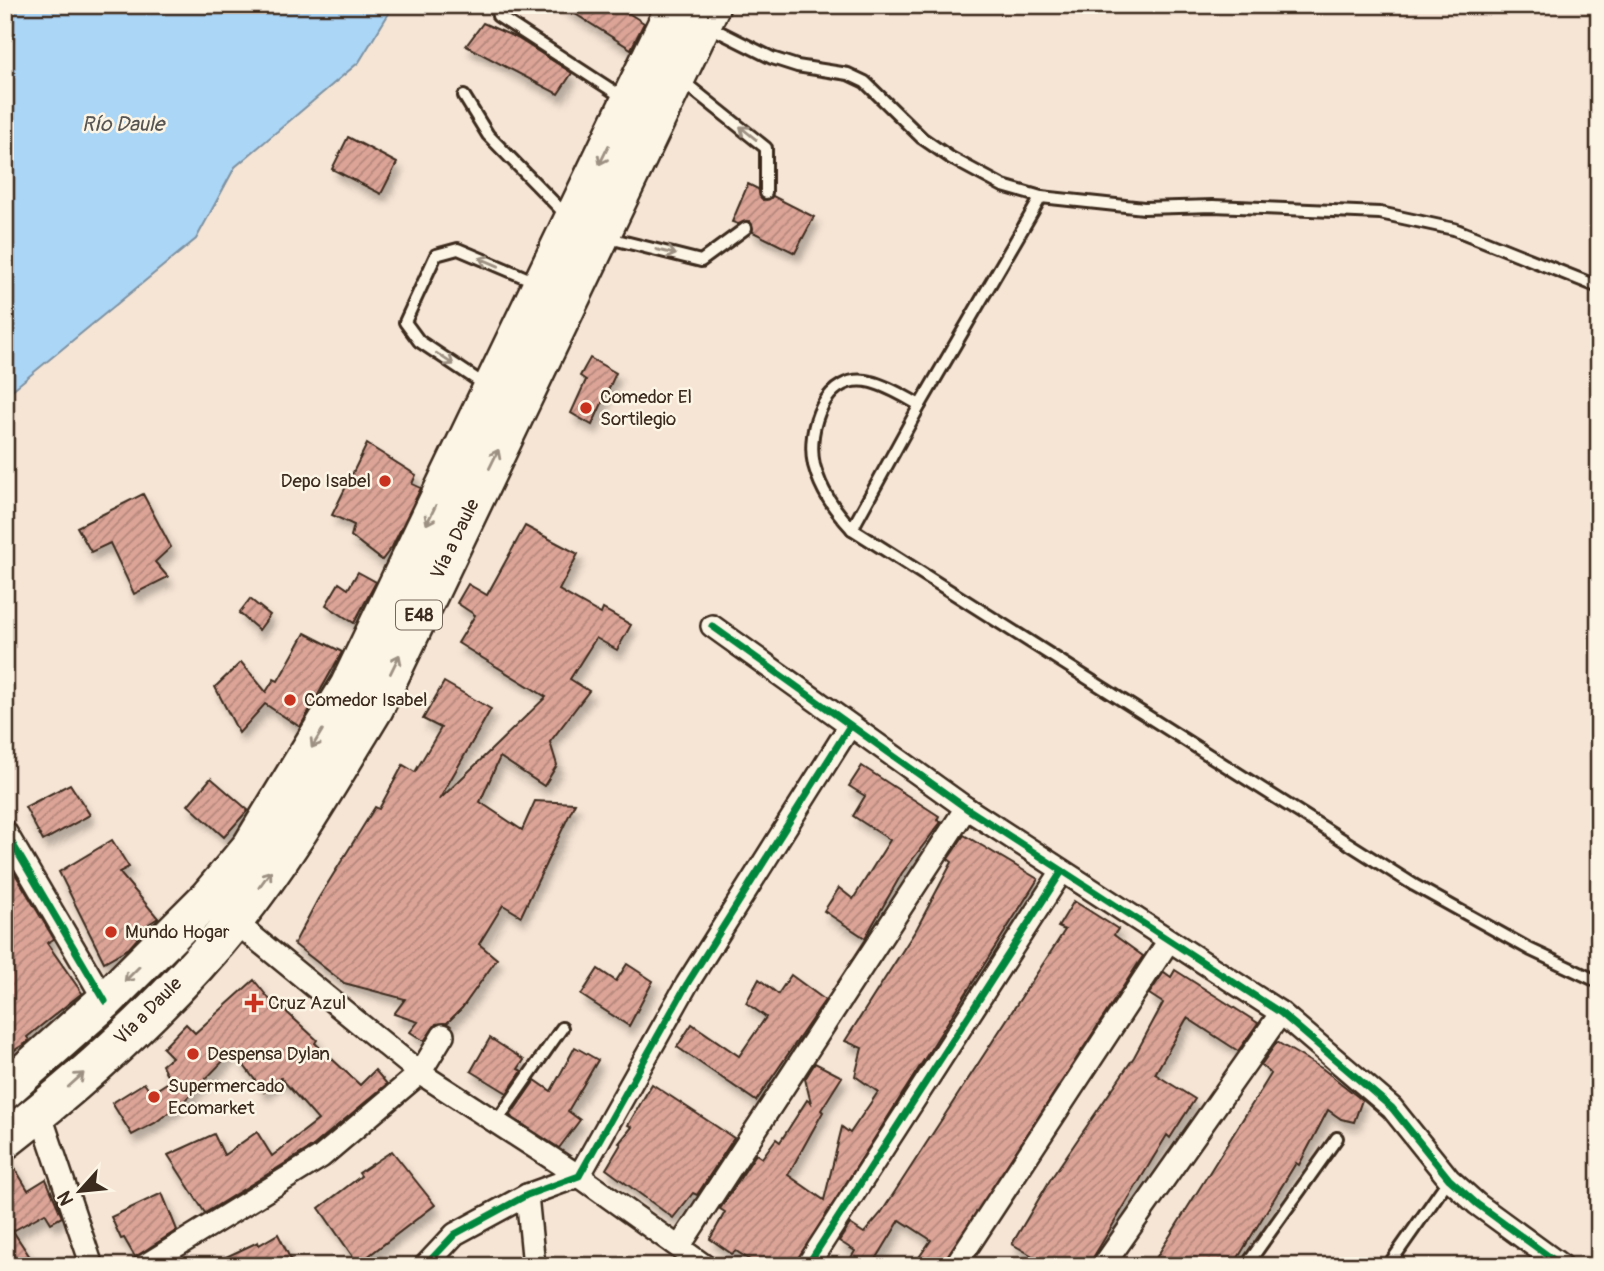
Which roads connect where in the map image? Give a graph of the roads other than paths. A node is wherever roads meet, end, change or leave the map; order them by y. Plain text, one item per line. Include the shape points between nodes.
1 (696, 11) edge
2 (498, 16) dead end
3 (663, 69) junction
4 (464, 96) dead end
5 (644, 108) junction
6 (766, 193) dead end
7 (1041, 197) junction
8 (586, 228) junction
9 (746, 228) dead end
10 (1599, 287) edge
11 (556, 291) junction
12 (505, 397) junction
13 (920, 405) junction
14 (852, 529) junction
15 (712, 626) dead end
16 (849, 727) junction
17 (966, 808) junction
18 (5, 831) edge
19 (1062, 871) junction
20 (234, 921) junction
21 (1168, 942) junction
22 (1599, 982) edge
23 (104, 1002) junction
24 (1280, 1013) junction
25 (562, 1028) dead end
26 (443, 1035) dead end
27 (420, 1073) junction
28 (5, 1090) edge
29 (40, 1113) junction
30 (496, 1122) junction
31 (1338, 1138) dead end
32 (5, 1140) edge
33 (579, 1176) junction
34 (1449, 1179) junction
35 (527, 1195) junction
36 (679, 1247) junction
37 (92, 1266) edge
38 (144, 1266) edge
39 (425, 1266) edge
40 (534, 1266) edge
41 (705, 1266) edge
42 (807, 1266) edge
43 (955, 1266) edge
44 (1103, 1266) edge
45 (1246, 1266) edge
46 (1388, 1266) edge
47 (1562, 1266) edge

1 - 3 highway, Vía a Daule / E48
1 - 7 lane via 772,58 865,82 922,138 951,159 1003,186
2 - 5 lane
3 - 5 highway, Vía a Daule / E48
6 -> 3 lane via 766,148
4 - 8 lane via 488,135
5 - 8 highway, Vía a Daule / E48
7 - 10 lane via 1144,208 1380,213 1454,229
7 - 13 lane
8 -> 9 lane via 701,261
8 - 11 highway, Vía a Daule / E48
11 - 12 highway, Vía a Daule / E48
11 -> 12 lane via 458,248 436,255 405,322 419,341
20 -> 12 highway, Vía a Daule / E48 via 313,808 375,707
12 -> 23 highway, Vía a Daule / E48 via 349,686 251,847 209,897
13 - 14 lane
13 - 14 lane via 870,381 851,382 830,393 818,411 814,463 827,500
14 - 22 lane via 1414,885
15 - 16 street
16 - 17 street
16 - 33 street via 687,984
17 - 19 street
17 - 36 street
18 - 23 street
19 - 21 street
19 - 42 street
20 - 27 street
29 -> 20 highway, Vía a Daule / E48 via 147,1016
21 - 24 street
21 - 43 street
23 - 28 highway, Vía a Daule / E48
24 - 34 street via 1392,1108
24 - 44 street
25 - 30 lane
26 - 27 street
27 - 30 street
27 - 38 street via 321,1157
29 - 32 highway, Vía a Daule / E48
29 - 37 street
30 - 33 street
31 - 45 lane
33 - 35 street
33 - 36 street
34 - 46 lane
34 - 47 street
35 - 39 street via 455,1234
35 - 40 street
36 - 41 street

